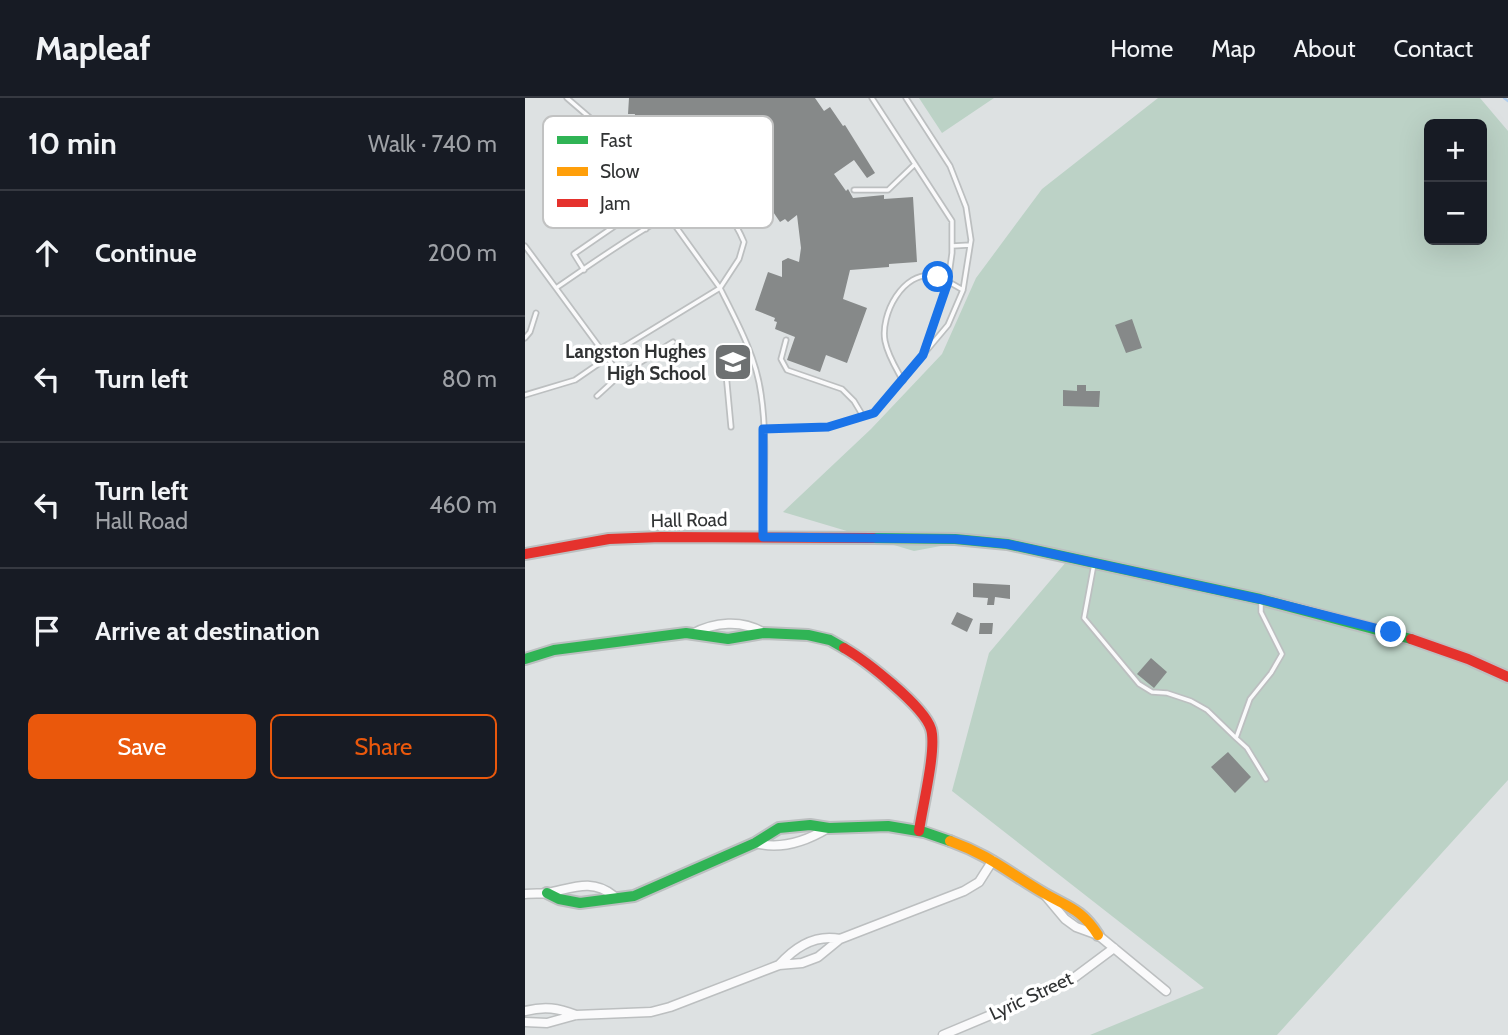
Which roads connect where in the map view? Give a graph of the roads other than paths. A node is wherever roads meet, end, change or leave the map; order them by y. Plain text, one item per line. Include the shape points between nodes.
1 (567, 98) edge
2 (872, 98) edge
3 (906, 98) edge
4 (588, 116) edge
5 (915, 164) junction
6 (854, 190) dead end
7 (612, 228) edge
8 (677, 228) edge
9 (738, 228) edge
10 (646, 229) edge
11 (970, 245) junction
12 (525, 246) edge
13 (952, 246) junction
14 (584, 270) junction
15 (948, 282) junction
16 (556, 288) junction
17 (720, 288) junction
18 (963, 290) junction
19 (536, 313) dead end
20 (525, 338) edge
21 (786, 340) dead end
22 (673, 342) dead end
23 (923, 355) junction
24 (607, 358) junction
25 (726, 373) dead end
26 (620, 375) junction
27 (903, 381) junction
28 (525, 395) edge
29 (597, 396) dead end
30 (863, 416) junction
31 (731, 427) dead end
32 (763, 429) junction
33 (763, 537) junction
34 (525, 554) edge
35 (1094, 562) junction
36 (1260, 599) junction
37 (525, 659) edge
38 (1508, 677) edge
39 (1236, 738) junction
40 (1266, 779) dead end
41 (829, 828) junction
42 (919, 831) junction
43 (755, 843) junction
44 (993, 860) junction
45 (547, 893) junction
46 (525, 894) edge
47 (614, 896) junction
48 (1098, 935) joint
49 (840, 939) junction
50 (1114, 948) junction
51 (779, 965) junction
52 (1166, 991) dead end
53 (525, 1011) edge
54 (576, 1015) junction
55 (525, 1022) edge
56 (943, 1035) edge

1 - 4 lane
2 - 5 lane
3 - 11 lane via 950,166 966,207
5 - 6 lane via 888,190
5 - 13 lane via 952,221
7 - 14 lane via 574,254
8 - 17 lane
9 - 17 lane via 744,242
10 - 14 lane
11 - 13 lane
11 - 18 lane
12 - 16 lane
13 - 15 lane
14 - 16 lane
15 - 18 lane
15 - 23 lane
15 - 27 lane via 930,275 913,281 900,290 891,306 885,340
16 - 24 lane
17 - 24 lane
17 - 32 lane via 746,339 761,394
18 - 23 lane via 948,325
19 - 20 lane
21 - 30 lane via 781,359 787,370 842,390
22 - 26 lane
23 - 27 lane
24 - 26 lane
24 - 28 lane via 575,380
25 - 31 lane
26 - 29 lane
27 - 30 lane via 874,413
30 - 32 lane via 828,427
32 - 33 lane
33 - 34 street, Hall Road via 609,539
33 - 35 street, Hall Road via 955,539 1007,544
35 - 36 street, Hall Road
35 - 39 lane via 1084,618 1139,684 1152,692 1191,701
36 - 38 street, Hall Road via 1391,632
36 - 39 lane via 1261,612 1282,654 1249,699
37 - 42 street via 554,650 689,633 727,639 764,633 830,640 856,655 911,701 931,729
39 - 40 lane
41 - 42 street via 888,826
41 - 43 street via 777,847
41 - 43 street via 792,825
42 - 44 street
43 - 47 street via 634,896
44 - 48 street via 1070,905
44 - 49 street via 979,882 964,891
45 - 46 street
45 - 47 street via 576,904
45 - 47 street via 586,886 605,888
48 - 50 street
49 - 51 street via 818,957
49 - 51 street via 817,939 790,953
50 - 52 street
50 - 56 street, Lyric Street via 1067,984
51 - 54 street via 651,1012
53 - 54 street via 544,1006
54 - 55 street via 547,1023

